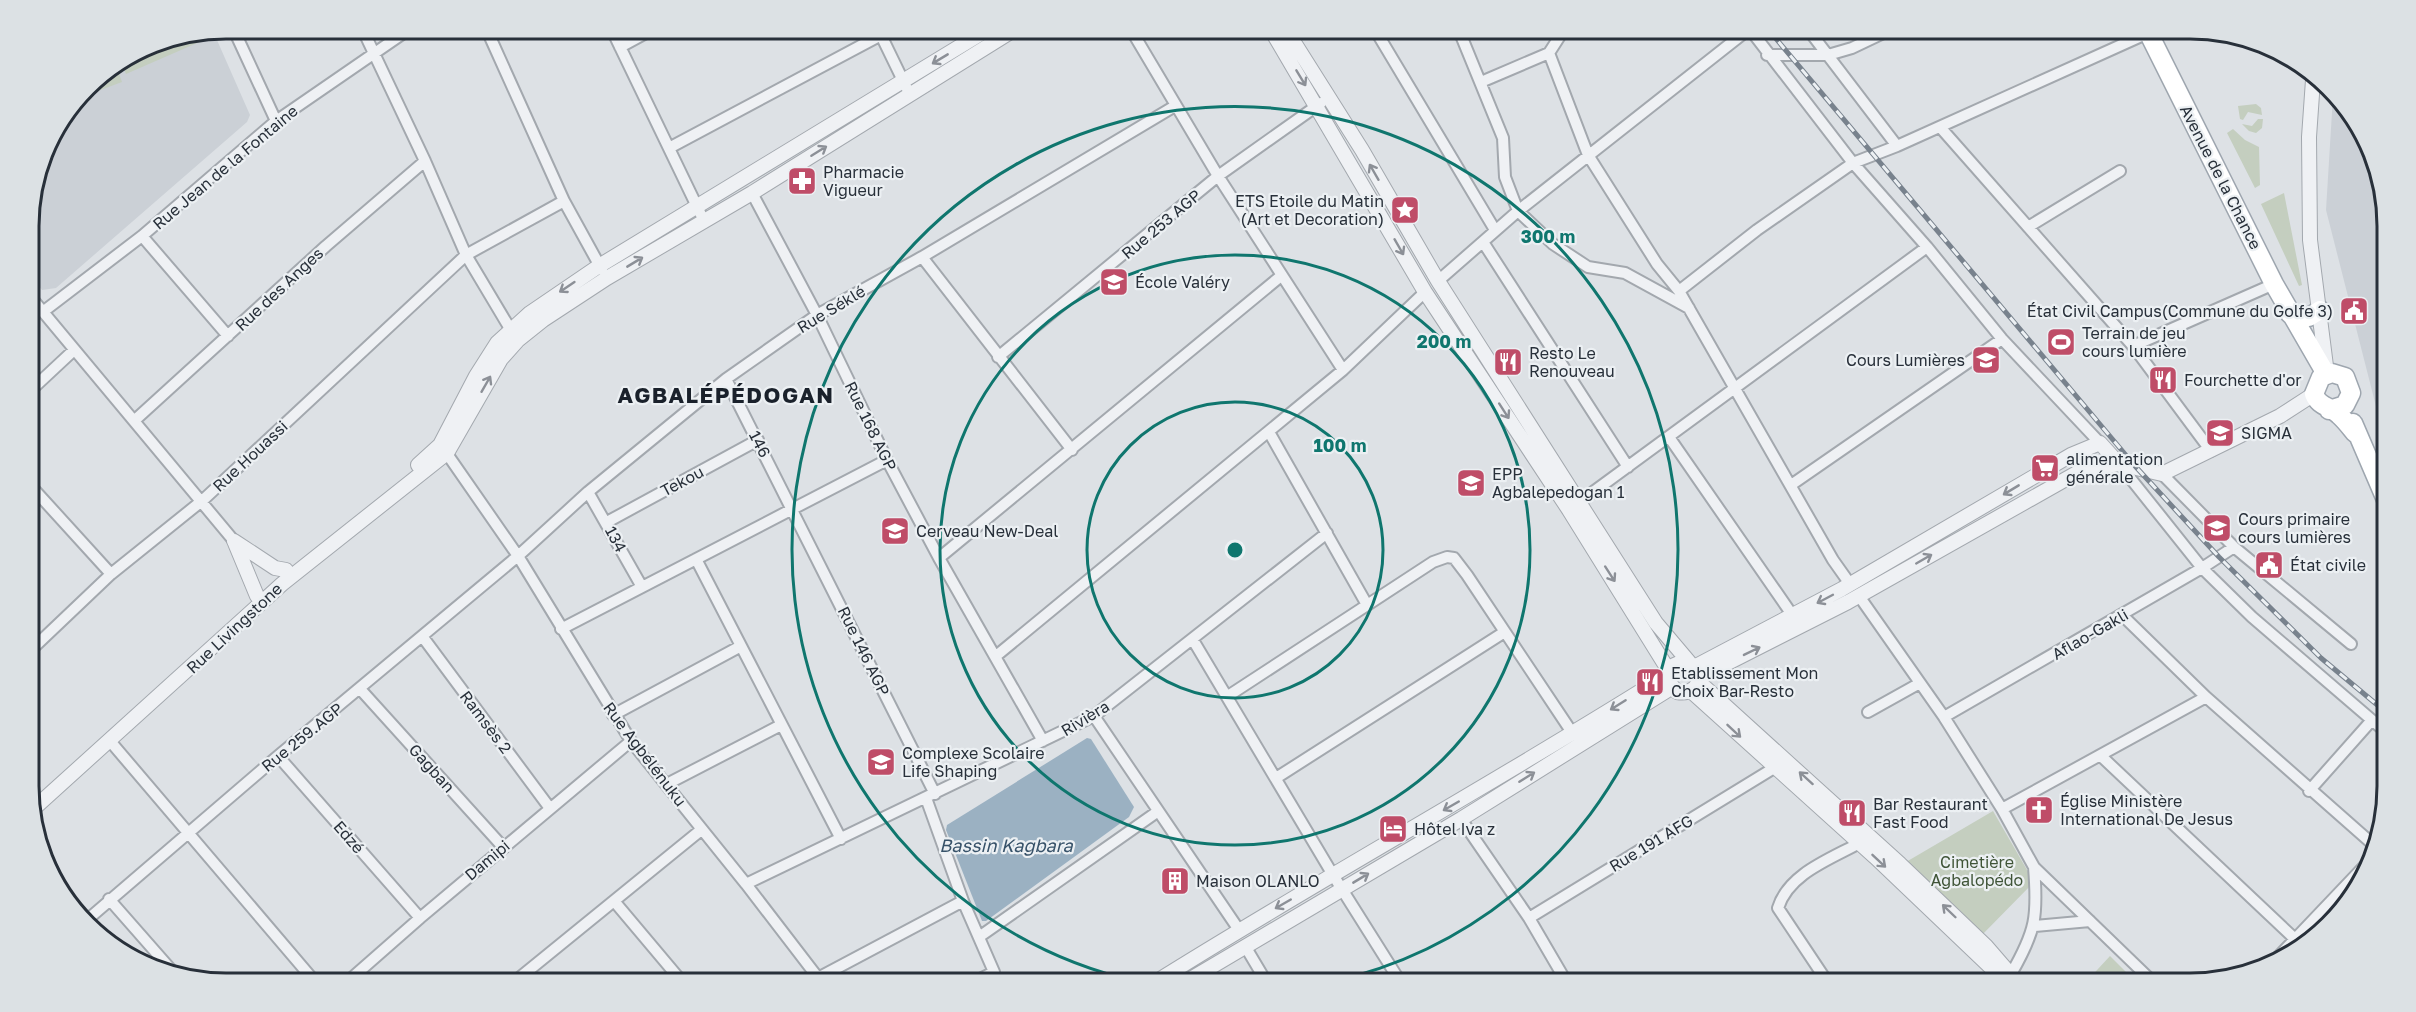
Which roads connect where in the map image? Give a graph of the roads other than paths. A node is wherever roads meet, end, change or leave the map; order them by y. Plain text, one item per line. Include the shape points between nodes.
1 (237, 39) edge
2 (367, 39) edge
3 (394, 39) edge
4 (491, 39) edge
5 (616, 39) edge
6 (635, 39) edge
7 (867, 39) edge
8 (883, 39) edge
9 (972, 39) edge
10 (1000, 39) edge
11 (1136, 39) edge
12 (1277, 39) edge
13 (1294, 39) edge
14 (1381, 39) edge
15 (1463, 39) edge
16 (1558, 39) edge
17 (1736, 39) edge
18 (1756, 39) edge
19 (1815, 39) edge
20 (1871, 39) edge
21 (2130, 39) edge
22 (2151, 39) edge
23 (620, 47) junction
24 (373, 52) junction
25 (1549, 53) junction
26 (1767, 55) junction
27 (1828, 56) junction
28 (904, 81) junction
29 (1481, 82) junction
30 (2313, 86) edge
31 (910, 96) junction
32 (1329, 97) junction
33 (1175, 106) junction
34 (1317, 106) junction
35 (276, 121) junction
36 (1940, 127) junction
37 (1897, 146) junction
38 (669, 148) junction
39 (1588, 155) junction
40 (425, 161) junction
41 (1853, 163) junction
42 (2120, 171) dead end
43 (1218, 176) junction
44 (752, 193) junction
45 (564, 201) junction
46 (697, 207) junction
47 (1518, 211) junction
48 (704, 221) junction
49 (2028, 227) junction
50 (1495, 230) junction
51 (142, 236) junction
52 (1483, 242) junction
53 (1927, 248) junction
54 (466, 255) junction
55 (922, 256) junction
56 (599, 266) junction
57 (1281, 276) junction
58 (606, 278) junction
59 (1438, 281) junction
60 (2274, 284) junction
61 (1679, 291) junction
62 (1425, 292) junction
63 (39, 306) edge
64 (1689, 308) junction
65 (2320, 310) junction
66 (44, 311) junction
67 (817, 315) junction
68 (2294, 320) junction
69 (228, 336) junction
70 (513, 336) junction
71 (2002, 339) junction
72 (2133, 346) junction
73 (74, 350) junction
74 (998, 357) junction
75 (1343, 370) junction
76 (726, 379) junction
77 (39, 383) edge
78 (2324, 387) junction
79 (1737, 389) junction
80 (2348, 401) junction
81 (135, 420) junction
82 (1269, 432) junction
83 (2355, 434) junction
84 (1669, 437) junction
85 (758, 441) junction
86 (2100, 442) junction
87 (443, 449) junction
88 (1072, 450) junction
89 (2211, 451) junction
90 (887, 460) junction
91 (2119, 464) junction
92 (1628, 467) junction
93 (2162, 474) junction
94 (2377, 481) edge
95 (1791, 484) junction
96 (588, 492) junction
97 (39, 495) edge
98 (203, 500) junction
99 (1574, 506) junction
100 (793, 508) junction
101 (606, 522) junction
102 (1327, 533) junction
103 (234, 541) junction
104 (2234, 547) junction
105 (518, 556) junction
106 (939, 558) junction
107 (696, 559) junction
108 (2202, 568) junction
109 (111, 574) junction
110 (281, 577) junction
111 (1850, 584) junction
112 (642, 587) junction
113 (257, 596) junction
114 (1859, 596) junction
115 (1366, 603) junction
116 (2122, 615) junction
117 (1793, 616) junction
118 (561, 630) junction
119 (1503, 633) junction
120 (422, 636) junction
121 (1193, 640) junction
122 (39, 642) edge
123 (2351, 644) dead end
124 (741, 646) junction
125 (996, 656) junction
126 (1695, 676) junction
127 (1669, 678) junction
128 (1920, 683) junction
129 (361, 690) junction
130 (1228, 696) junction
131 (2206, 697) junction
132 (1868, 712) dead end
133 (613, 715) junction
134 (1094, 716) junction
135 (1944, 717) junction
136 (2372, 720) junction
137 (781, 724) junction
138 (2377, 724) edge
139 (1573, 734) junction
140 (107, 738) junction
141 (631, 741) junction
142 (1043, 741) junction
143 (278, 756) junction
144 (2101, 756) junction
145 (1774, 768) junction
146 (1276, 778) junction
147 (667, 784) junction
148 (2309, 791) junction
149 (40, 793) edge
150 (930, 796) junction
151 (40, 802) edge
152 (549, 807) junction
153 (2002, 809) junction
154 (1157, 812) junction
155 (1461, 819) junction
156 (701, 830) junction
157 (188, 833) junction
158 (841, 839) junction
159 (1865, 840) junction
160 (2368, 841) edge
161 (503, 847) junction
162 (2034, 867) junction
163 (1333, 875) junction
164 (2353, 878) edge
165 (746, 884) junction
166 (1342, 889) junction
167 (109, 899) junction
168 (614, 901) junction
169 (963, 901) junction
170 (92, 915) edge
171 (420, 918) junction
172 (1528, 918) junction
173 (2090, 921) junction
174 (2035, 926) junction
175 (1239, 930) junction
176 (979, 937) junction
177 (2295, 939) junction
178 (2290, 944) edge
179 (1245, 946) junction
180 (165, 963) edge
181 (307, 973) edge
182 (358, 973) edge
183 (525, 973) edge
184 (675, 973) edge
185 (814, 973) edge
186 (834, 973) edge
187 (992, 973) edge
188 (1170, 973) edge
189 (1200, 973) edge
190 (1261, 973) edge
191 (1395, 973) edge
192 (1561, 973) edge
193 (1821, 973) edge
194 (2005, 973) edge
195 (2015, 973) edge
196 (2144, 973) edge

1 - 35 street
2 - 24 street
3 - 24 street, Rue Jean de la Fontaine
4 - 45 street
5 - 23 street
6 - 23 street
7 - 38 street
8 - 28 street
9 -> 28 street
10 - 31 street
11 - 33 street
12 -> 34 street
13 - 32 street
14 - 50 street
15 - 29 street
16 - 25 street
17 - 39 street
18 - 26 street
19 - 27 street
20 - 27 street
21 - 36 street
22 - 60 main road, Avenue de la Chance
23 - 38 street
24 - 35 street, Rue Jean de la Fontaine
24 - 40 street
25 - 29 street
25 - 39 street
26 - 27 street
26 - 41 street
27 - 37 street
28 - 31 street
28 - 46 street
29 - 47 street via 1503,138 1505,177
30 - 65 street via 2310,240
44 -> 31 street
32 - 34 street, Rue 253 AGP
59 -> 32 street
33 - 43 street
33 - 55 street, Rue Séklé
34 - 43 street, Rue 253 AGP
34 -> 62 street
35 - 51 street, Rue Jean de la Fontaine
36 - 37 street
36 - 49 street
37 - 41 street
38 - 46 street
39 - 47 street
39 - 61 street via 1657,264
40 - 54 street
40 - 69 street, Rue des Anges
41 - 53 street
41 - 61 street
42 - 49 street
43 - 57 street
43 - 74 street, Rue 253 AGP
44 - 48 street
44 - 67 street, Rue 168 AGP
45 - 54 street, Rue Houassi
45 - 56 street
46 - 48 street
46 - 56 street
47 - 50 street
47 - 64 street via 1554,244 1588,267 1625,273
58 -> 48 street
49 - 72 street
50 - 52 street
51 - 66 street, Rue Jean de la Fontaine
51 - 69 street
52 - 59 street
52 - 92 street
53 - 71 street
53 - 79 street
54 - 70 street
54 - 98 street, Rue Houassi
55 - 67 street, Rue Séklé
55 - 74 street
56 - 58 street
56 -> 70 street via 544,302
57 - 75 street
57 - 88 street
58 - 70 street
59 - 62 street
59 - 99 street
60 - 68 main road, Avenue de la Chance
60 - 72 street
61 - 64 street
62 - 75 street
62 -> 99 street
63 - 66 street
64 - 79 street
65 - 68 main road
65 - 78 street
66 - 73 street
67 - 76 street, Rue Séklé
67 - 90 street, Rue 168 AGP
68 - 78 main road, Avenue de la Chance
69 - 81 street, Rue des Anges
70 - 87 street
71 - 86 street
71 - 95 street
72 - 89 street
73 - 77 street
73 - 81 street
74 - 88 street
75 - 82 street
76 - 85 street, 146
76 - 96 street, Rue Séklé
78 - 80 main road via 2338,409
78 - 80 main road, Avenue de la Chance via 2345,377 2350,384
78 - 83 main road, Avenue de la Chance via 2337,413
78 - 89 street via 2280,416
79 - 84 street
79 - 95 street
80 - 83 main road, Avenue de la Chance
81 - 98 street
82 - 102 street
82 - 125 street
83 - 94 main road, Avenue de la Chance
84 - 92 street
84 - 117 street
85 - 100 street, 146
85 - 101 street, Tekou
86 - 91 street
86 -> 111 street via 2070,455
87 - 105 street, Rue Agbélénuku
87 - 110 street, Rue Livingstone
88 - 106 street
89 - 93 street
90 - 100 street
90 - 106 street, Rue 168 AGP
91 - 93 street
91 - 108 street
114 -> 91 street via 2082,470
92 - 99 street
93 - 104 street
95 - 111 street
96 - 101 street, 134
96 - 105 street, Rue Séklé
97 - 109 street
98 - 103 street
98 - 109 street, Rue Houassi
99 - 126 street
99 -> 127 street
100 - 107 street
100 - 150 street, Rue 146 AGP
101 - 112 street, 134
102 - 115 street
102 - 121 street, Rivièra
103 - 110 street via 275,568
103 - 113 street
104 - 108 street, Aflao-Gakli
104 - 123 street
105 - 118 street, Rue Agbélénuku
105 - 120 street, Rue 259.AGP
106 - 125 street, Rue 168 AGP
107 - 112 street
107 - 124 street
108 - 116 street, Aflao-Gakli
108 - 136 street via 2252,618
109 - 122 street, Rue Houassi
110 - 113 street, Rue Livingstone
110 - 140 street, Rue Livingstone
111 -> 117 street
112 - 118 street
113 - 140 street, Rue Livingstone
126 -> 114 street via 1797,630
114 - 128 street
115 - 119 street via 1439,558 1454,558
115 - 130 street
116 - 131 street
116 - 135 street, Aflao-Gakli
117 - 126 street
118 - 133 street, Rue Agbélénuku
119 - 139 street
119 - 146 street
120 - 129 street, Rue 259.AGP
120 - 152 street, Ramsès 2
121 - 130 street
121 - 134 street, Rivièra
124 - 133 street
124 - 137 street
125 - 142 street, Rue 168 AGP
126 - 127 street via 1677,692
126 - 127 street via 1677,662
126 -> 145 street
159 -> 126 street
127 -> 139 street
155 -> 127 street
128 - 132 street
128 - 135 street
129 - 143 street, Rue 259.AGP
129 - 161 street, Gagban
130 - 146 street
131 - 144 street
131 - 148 street
133 - 141 street, Rue Agbélénuku
134 - 142 street, Rivièra
134 - 154 street
135 - 153 street
136 - 138 street
136 - 148 street
137 - 147 street
137 - 158 street
139 -> 163 street
140 - 149 street, Rue Livingstone
140 - 151 street, Rue Livingstone
140 - 157 street
141 - 147 street, Rue Agbélénuku
141 - 152 street, Damipi
142 - 150 street, Rivièra
143 - 157 street, Rue 259.AGP
143 - 171 street, Edzé
144 - 153 street
144 - 177 street
145 - 159 street
145 - 172 street, Rue 191 AFG
146 - 163 street
147 - 156 street, Rue Agbélénuku
148 - 160 street
150 - 158 street, Rivièra
150 - 169 street, Rue 146 AGP
152 - 161 street, Damipi
153 - 162 street
154 - 175 street
154 - 176 street
166 -> 155 street
155 - 172 street
156 - 165 street, Rue Agbélénuku
156 - 168 street
157 - 167 street, Rue 259.AGP
157 - 181 street
158 - 165 street, Rivièra
159 - 193 street via 1791,884 1782,895 1778,908
159 - 194 street
161 - 171 street, Damipi
162 - 173 street
162 - 174 street
163 - 166 street
163 -> 175 street
164 - 177 street
165 - 185 street, Rue Agbélénuku
166 - 179 street
166 - 191 street
167 - 170 street, Rue 259.AGP
167 - 180 street
168 - 183 street
168 - 184 street
169 - 176 street, Rue 146 AGP
169 - 186 street
171 - 182 street, Damipi
172 - 192 street
173 - 174 street
173 - 196 street
174 - 195 street
175 - 188 street
176 - 187 street, Rue 146 AGP
177 - 178 street
179 - 189 street
179 - 190 street

